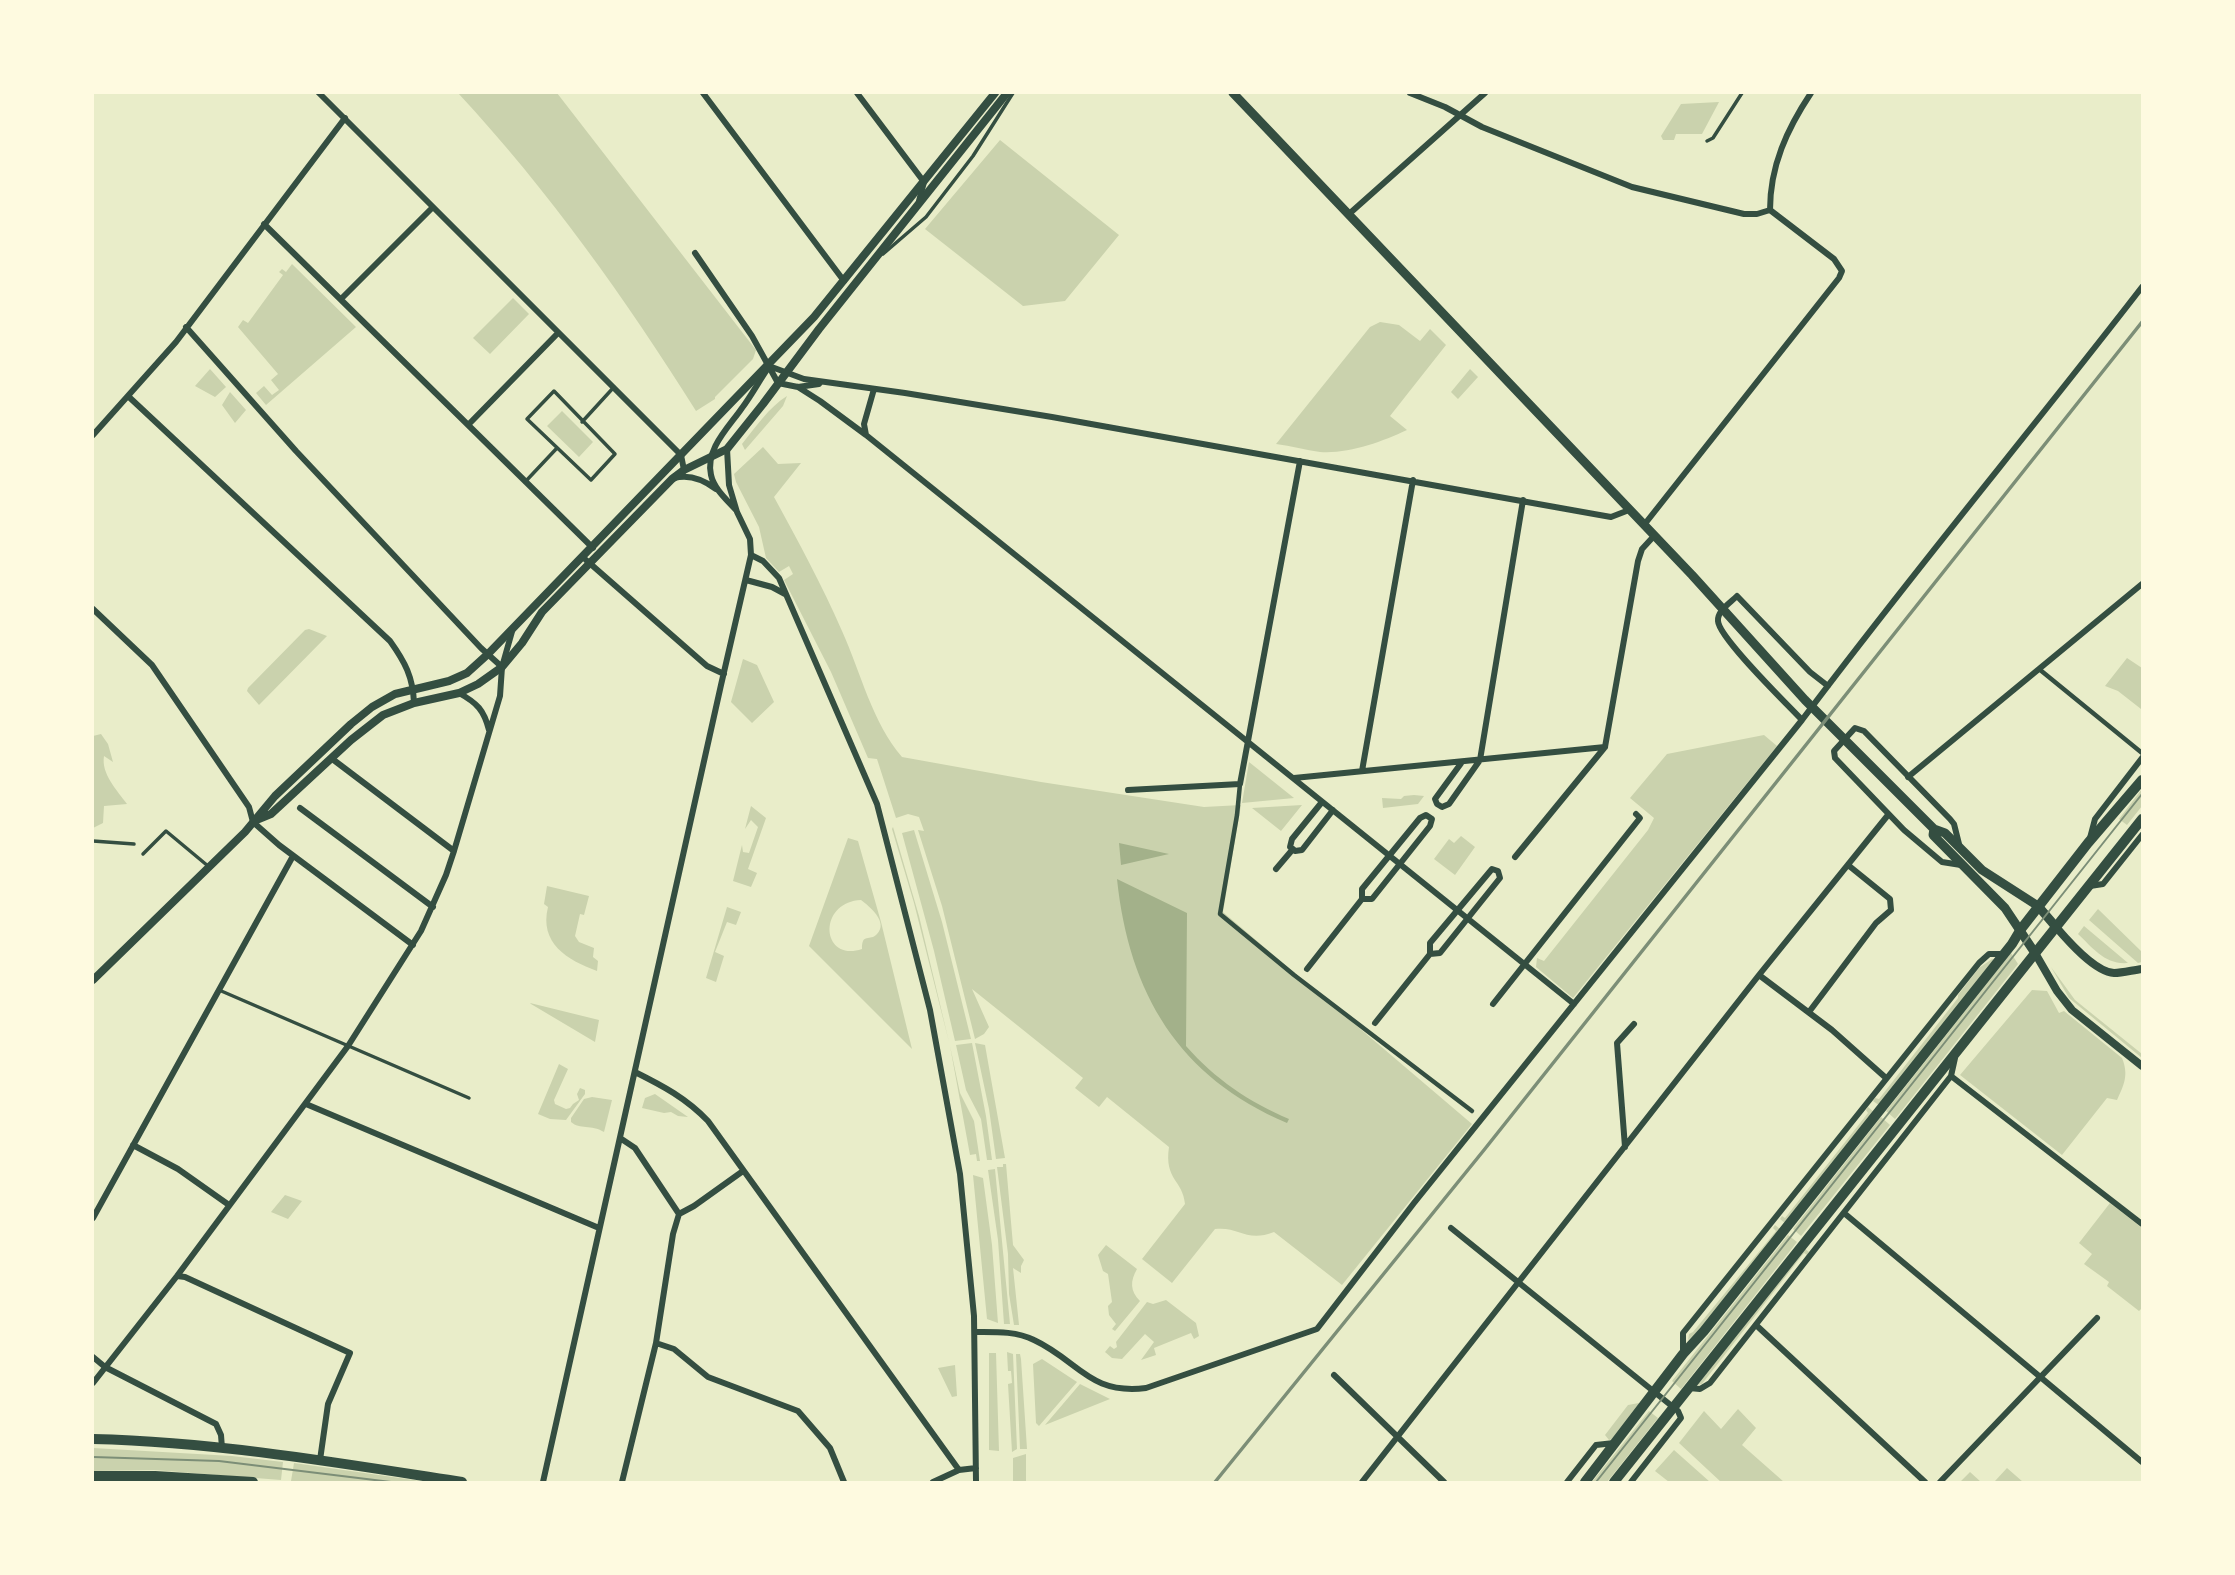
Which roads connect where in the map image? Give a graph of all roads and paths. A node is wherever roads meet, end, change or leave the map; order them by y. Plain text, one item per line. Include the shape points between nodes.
1 (319, 93) edge
2 (703, 93) edge
3 (857, 93) edge
4 (995, 93) edge
5 (1007, 93) edge
6 (1233, 93) edge
7 (1410, 93) edge
8 (1485, 93) edge
9 (1742, 93) edge
10 (1811, 93) edge
11 (1459, 114) junction
12 (345, 118) junction
13 (1707, 141) dead end
14 (924, 182) junction
15 (918, 204) junction
16 (433, 207) junction
17 (1769, 210) junction
18 (1349, 214) junction
19 (264, 224) junction
20 (695, 253) dead end
21 (866, 270) junction
22 (844, 281) junction
23 (2142, 287) edge
24 (341, 299) junction
25 (186, 327) junction
26 (558, 333) junction
27 (768, 366) junction
28 (784, 373) junction
29 (778, 383) junction
30 (825, 383) junction
31 (615, 387) junction
32 (798, 387) junction
33 (874, 389) junction
34 (129, 397) junction
35 (582, 422) junction
36 (469, 424) junction
37 (866, 435) junction
38 (93, 436) edge
39 (558, 447) junction
40 (727, 449) junction
41 (681, 456) junction
42 (712, 458) junction
43 (1300, 461) junction
44 (684, 470) junction
45 (673, 479) junction
46 (1413, 481) junction
47 (525, 482) junction
48 (717, 489) junction
49 (1523, 500) junction
50 (1629, 510) junction
51 (737, 512) junction
52 (1644, 525) junction
53 (1654, 536) junction
54 (592, 547) junction
55 (599, 554) junction
56 (751, 555) junction
57 (582, 556) junction
58 (590, 564) junction
59 (746, 580) junction
60 (2142, 584) edge
61 (787, 595) junction
62 (93, 609) edge
63 (1722, 610) junction
64 (514, 628) junction
65 (488, 654) junction
66 (502, 667) junction
67 (2039, 669) junction
68 (724, 674) junction
69 (1828, 686) junction
70 (413, 688) junction
71 (459, 694) junction
72 (414, 703) junction
73 (1802, 720) junction
74 (489, 732) junction
75 (1249, 743) junction
76 (1605, 747) junction
77 (2142, 755) edge
78 (331, 758) junction
79 (1480, 760) junction
80 (1462, 762) junction
81 (1362, 771) junction
82 (1909, 776) junction
83 (1294, 778) junction
84 (2142, 780) edge
85 (1240, 784) junction
86 (1128, 790) dead end
87 (1322, 802) junction
88 (300, 808) dead end
89 (1333, 810) junction
90 (1636, 814) dead end
91 (1888, 815) junction
92 (2142, 818) edge
93 (253, 822) junction
94 (1934, 829) junction
95 (2142, 835) edge
96 (93, 841) edge
97 (2088, 843) junction
98 (134, 844) dead end
99 (1293, 849) junction
100 (454, 850) junction
101 (1961, 850) junction
102 (143, 854) dead end
103 (293, 856) junction
104 (1389, 856) junction
105 (1515, 856) dead end
106 (1399, 864) junction
107 (1848, 865) junction
108 (1963, 865) junction
109 (208, 866) junction
110 (1276, 869) dead end
111 (2088, 887) junction
112 (1362, 899) junction
113 (2038, 906) junction
114 (433, 907) junction
115 (1457, 910) junction
116 (1467, 918) junction
117 (2056, 927) junction
118 (2021, 929) junction
119 (413, 945) junction
120 (2035, 953) junction
121 (1430, 954) junction
122 (2003, 954) junction
123 (1524, 964) junction
124 (1307, 969) dead end
125 (2142, 969) edge
126 (1759, 975) junction
127 (93, 980) edge
128 (219, 990) junction
129 (1493, 1003) dead end
130 (1574, 1004) junction
131 (1809, 1012) junction
132 (1375, 1023) dead end
133 (1634, 1024) dead end
134 (348, 1046) junction
135 (1956, 1050) junction
136 (2142, 1066) edge
137 (635, 1072) junction
138 (1951, 1076) junction
139 (1886, 1079) junction
140 (468, 1098) dead end
141 (306, 1104) junction
142 (1472, 1111) dead end
143 (620, 1138) junction
144 (133, 1145) junction
145 (1625, 1147) junction
146 (743, 1171) junction
147 (229, 1205) junction
148 (1844, 1213) junction
149 (679, 1214) junction
150 (93, 1218) edge
151 (2142, 1224) edge
152 (599, 1228) junction
153 (1451, 1228) dead end
154 (177, 1276) junction
155 (1518, 1283) junction
156 (2097, 1318) dead end
157 (1756, 1325) junction
158 (975, 1332) junction
159 (656, 1343) junction
160 (1683, 1354) junction
161 (93, 1357) edge
162 (105, 1367) junction
163 (1334, 1375) dead end
164 (2041, 1377) junction
165 (93, 1383) edge
166 (1689, 1388) junction
167 (1655, 1393) junction
168 (1673, 1406) junction
169 (1398, 1436) junction
170 (93, 1439) edge
171 (1616, 1443) junction
172 (222, 1448) junction
173 (1658, 1448) junction
174 (1639, 1451) junction
175 (320, 1460) junction
176 (2142, 1462) edge
177 (976, 1468) junction
178 (959, 1470) junction
179 (93, 1476) edge
180 (253, 1482) edge
181 (462, 1482) edge
182 (543, 1482) edge
183 (622, 1482) edge
184 (844, 1482) edge
185 (933, 1482) edge
186 (976, 1482) edge
187 (1362, 1482) edge
188 (1444, 1482) edge
189 (1567, 1482) edge
190 (1585, 1482) edge
191 (1614, 1482) edge
192 (1631, 1482) edge
193 (1925, 1482) edge
194 (1940, 1482) edge

1 - 12 street
2 - 22 street
3 - 14 street
4 - 14 street
5 - 15 street
5 - 21 lane via 973,156 926,217
6 - 18 main road
7 - 11 street
8 - 11 street
9 - 13 lane
10 - 17 street via 1786,134 1773,175
11 - 17 street via 1632,187 1744,214
11 - 18 street
12 - 16 street
12 - 19 street
14 - 15 street
14 - 22 street
15 - 21 street
16 - 24 street
16 - 26 street
17 - 52 street via 1834,259 1842,271
18 - 50 main road
19 - 24 street
19 - 25 street
20 - 27 street
21 - 28 street
22 - 27 street
23 - 69 street
24 - 36 street
25 - 34 street
25 - 65 street
26 - 31 street
26 - 36 street
27 - 28 street
27 - 29 street
27 - 41 street
27 - 42 street
28 - 29 street
28 - 30 street
29 - 32 street
29 - 40 street
30 - 32 street
30 - 33 street
31 - 35 lane
31 - 41 street
32 - 37 street
33 - 37 street via 864,424
33 - 43 street
34 - 38 street
34 - 70 street via 390,641 408,669
35 - 39 lane via 554,391 527,419
35 - 39 lane via 615,454 591,480
36 - 47 street
37 - 75 street
39 - 47 lane
40 - 42 street
40 - 51 street via 727,474
41 - 44 street
41 - 54 street
42 - 44 street
42 - 48 street via 710,472
43 - 46 street
43 - 75 street
44 - 45 street
45 - 48 street via 687,476
45 - 55 street
46 - 49 street
46 - 81 street
47 - 54 street
48 - 51 street
49 - 50 street via 1611,517
49 - 79 street
50 - 52 main road
51 - 56 street via 750,539
52 - 53 main road
53 - 63 main road
53 - 76 street via 1638,561
54 - 55 street
54 - 57 street
55 - 58 street
56 - 59 street
56 - 61 street via 774,571
57 - 58 street
57 - 64 street
58 - 66 street via 542,612
58 - 68 street via 707,666
59 - 61 street
59 - 68 street
60 - 67 street
61 - 158 street via 883,821 930,1010 960,1174
62 - 93 street via 152,665 248,807
63 - 69 street via 1737,596
63 - 73 street via 1717,617 1728,641
63 - 94 main road
64 - 65 street
64 - 66 street
65 - 66 street
65 - 70 street via 467,673
66 - 71 street
66 - 74 street via 500,696
67 - 77 street
67 - 82 street
68 - 137 street
69 - 73 street
70 - 72 street
70 - 93 street via 372,707 351,724
71 - 72 street
71 - 74 street via 480,707
72 - 78 street via 383,715
73 - 130 street
74 - 100 street
75 - 83 street
75 - 85 street
76 - 79 street
76 - 105 street
77 - 97 street via 2095,819
78 - 93 street via 271,814
78 - 100 street
79 - 80 street
79 - 80 street via 1449,804 1442,807 1435,799
80 - 81 street
81 - 83 street
82 - 91 street via 1858,728 1834,751 1835,758
82 - 101 street via 1954,824
83 - 87 street
84 - 97 main road
85 - 86 street
85 - 142 street via 1220,914
87 - 89 street
87 - 99 street via 1292,839
88 - 114 street
89 - 99 street via 1302,850
89 - 104 street
90 - 123 street via 1640,818
91 - 107 street
91 - 108 street via 1942,862
92 - 111 main road
93 - 103 street
93 - 109 street
94 - 101 main road via 1945,833
94 - 108 main road via 1933,835
95 - 111 street via 2103,884
96 - 98 lane
97 - 113 main road
99 - 110 street
100 - 114 street
101 - 113 main road via 1982,870
102 - 109 lane via 166,831
103 - 119 street
103 - 128 street
104 - 106 street
104 - 106 street via 1420,818 1432,819
104 - 112 street via 1362,889
106 - 112 street via 1372,899
106 - 115 street
107 - 126 street
107 - 131 street via 1890,899 1891,910 1876,923
108 - 118 main road
109 - 127 street
111 - 117 main road
112 - 124 street
113 - 117 main road
113 - 118 main road
114 - 119 street
115 - 116 street
115 - 116 street via 1487,873 1498,871 1500,878
115 - 121 street via 1430,943
116 - 121 street via 1440,953
116 - 123 street
117 - 120 main road
117 - 125 street via 2103,970
118 - 120 main road
118 - 122 main road
119 - 134 street
120 - 135 main road
120 - 136 street via 2072,1010
121 - 132 street
122 - 139 street via 1989,954 1979,963
122 - 160 main road
123 - 129 street
123 - 130 street
126 - 131 street
126 - 145 street
128 - 134 lane
128 - 144 street
130 - 158 street via 1317,1329 1132,1390 1104,1386 1027,1337
131 - 139 street
133 - 145 street via 1617,1043
134 - 140 lane
134 - 141 street
135 - 138 street
135 - 166 main road
137 - 143 street
137 - 146 street via 697,1110
138 - 148 street
138 - 151 street
139 - 160 street via 1683,1333
141 - 147 street
141 - 152 street
143 - 149 street via 635,1148
143 - 152 street
144 - 147 street via 178,1168
144 - 150 street
145 - 155 street
146 - 149 street
146 - 178 street
147 - 154 street
148 - 157 street
148 - 164 street
149 - 159 street
152 - 182 street
153 - 155 street
154 - 162 street
154 - 175 street via 350,1353 328,1404
155 - 167 street
155 - 169 street
156 - 164 street
157 - 166 street via 1710,1383
157 - 193 street
158 - 177 street
159 - 183 street
159 - 184 street via 674,1349 708,1377 798,1411 830,1448
160 - 167 main road
161 - 162 street
162 - 165 street
162 - 172 street via 216,1424
163 - 169 street
164 - 176 street
164 - 194 street
166 - 168 main road
167 - 168 street
167 - 171 main road
168 - 173 street via 1681,1418
168 - 174 main road
169 - 187 street
169 - 188 street
170 - 172 main road
171 - 189 street via 1596,1445
171 - 190 main road
172 - 175 main road
173 - 174 street
173 - 192 street
174 - 191 main road
175 - 181 main road
177 - 178 street
177 - 186 street
178 - 185 street
179 - 180 main road

